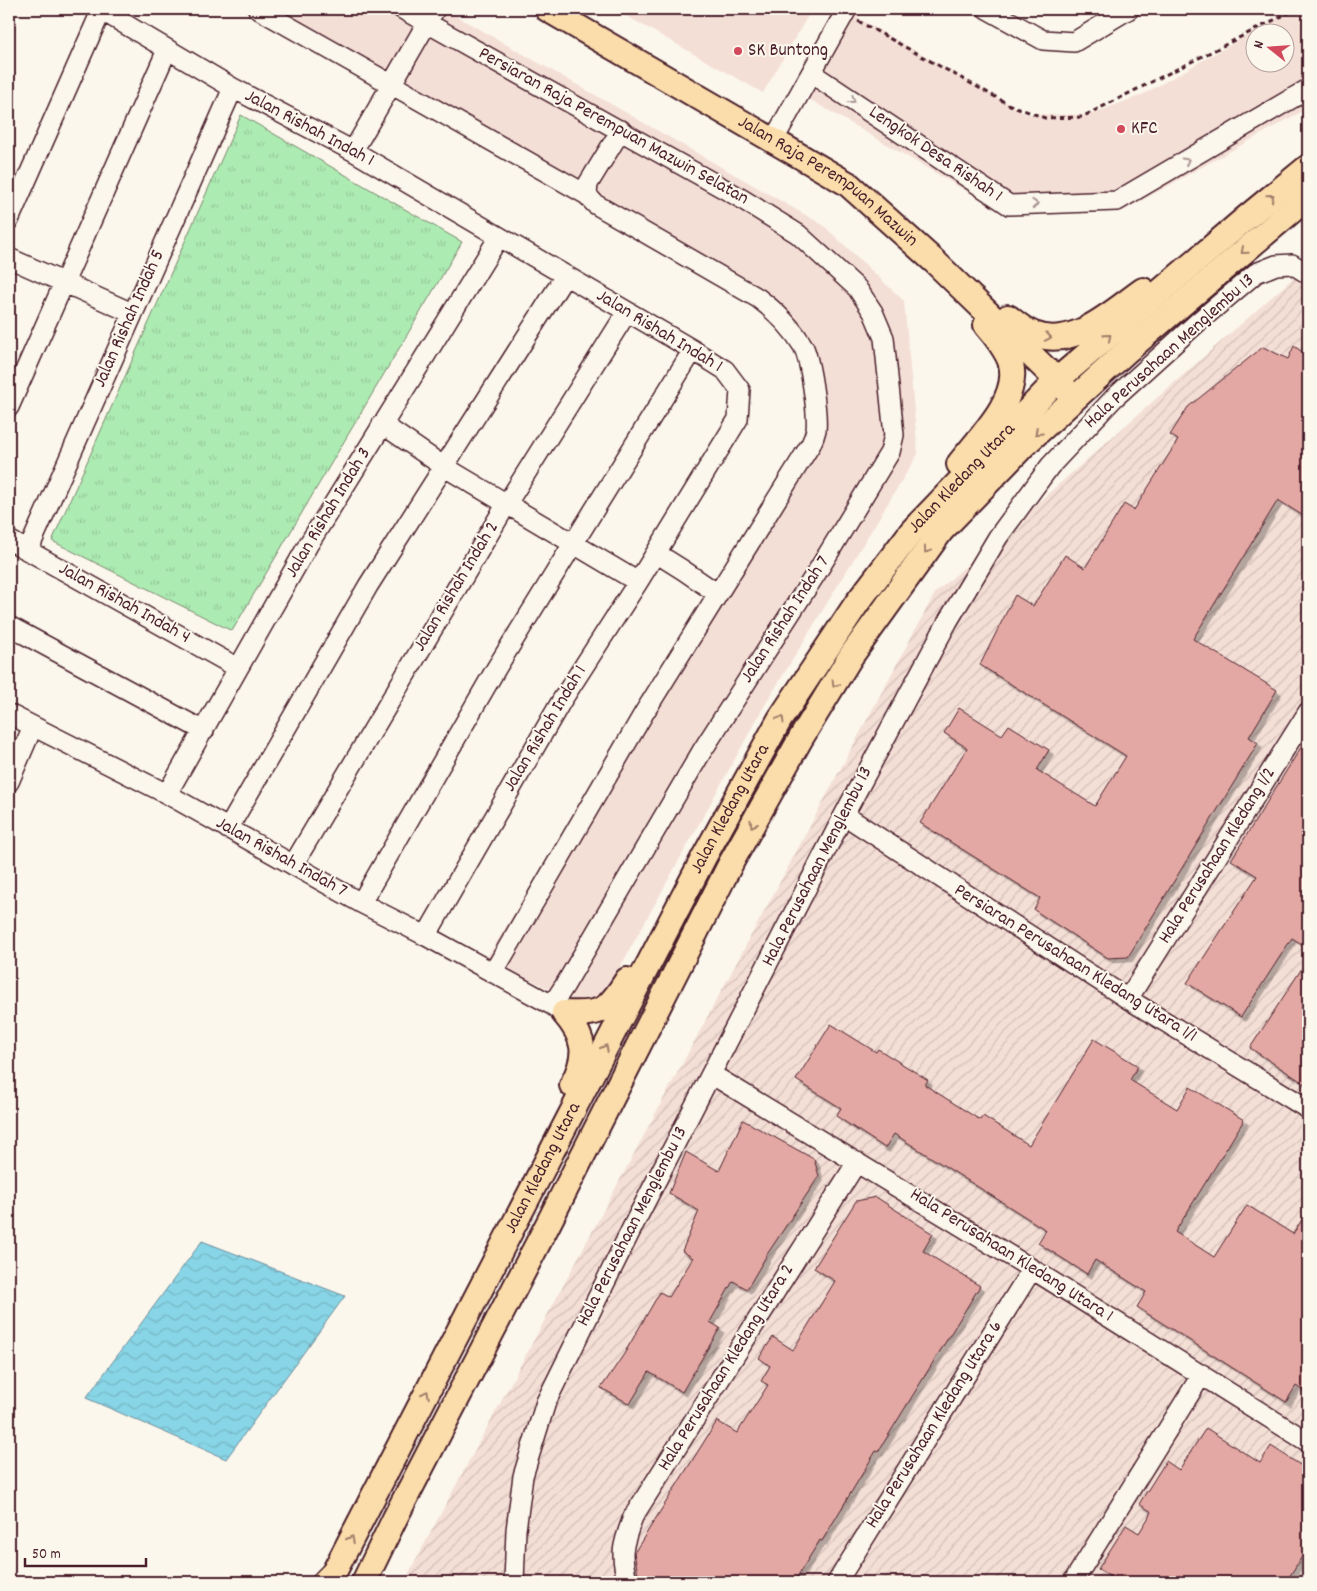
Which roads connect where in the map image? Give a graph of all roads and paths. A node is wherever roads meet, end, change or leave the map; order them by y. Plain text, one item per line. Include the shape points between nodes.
1 (258, 9) edge
2 (402, 9) edge
3 (546, 9) edge
4 (987, 9) edge
5 (1129, 9) edge
6 (1296, 9) edge
7 (102, 10) edge
8 (846, 11) edge
9 (430, 16) edge
10 (1016, 16) edge
11 (167, 50) junction
12 (811, 72) junction
13 (391, 85) junction
14 (233, 88) junction
15 (1308, 89) edge
16 (621, 130) junction
17 (773, 141) junction
18 (353, 151) junction
19 (1308, 167) edge
20 (587, 195) junction
21 (1308, 197) edge
22 (1246, 218) junction
23 (9, 220) edge
24 (798, 234) joint
25 (499, 237) junction
26 (9, 258) edge
27 (935, 262) junction
28 (1300, 269) edge
29 (565, 276) junction
30 (64, 284) junction
31 (627, 312) junction
32 (132, 313) junction
33 (693, 350) junction
34 (1057, 380) junction
35 (1074, 399) junction
36 (9, 407) edge
37 (382, 424) junction
38 (442, 466) junction
39 (506, 505) junction
40 (912, 531) junction
41 (9, 540) edge
42 (573, 544) junction
43 (28, 551) junction
44 (656, 553) junction
45 (638, 582) junction
46 (718, 594) junction
47 (9, 626) edge
48 (238, 668) junction
49 (1308, 712) edge
50 (9, 714) edge
51 (33, 726) junction
52 (204, 731) junction
53 (9, 782) edge
54 (167, 794) junction
55 (844, 815) junction
56 (228, 829) junction
57 (704, 857) junction
58 (293, 865) junction
59 (361, 903) junction
60 (426, 936) junction
61 (492, 973) junction
62 (1128, 999) junction
63 (558, 1009) junction
64 (711, 1074) junction
65 (1308, 1109) edge
66 (857, 1162) junction
67 (1032, 1269) junction
68 (479, 1292) junction
69 (1202, 1374) junction
70 (1308, 1442) edge
71 (329, 1581) edge
72 (364, 1582) edge
73 (514, 1582) edge
74 (628, 1582) edge
75 (837, 1582) edge
76 (1073, 1582) edge

1 - 13 street
2 - 9 street, Persiaran Raja Perempuan Mazwin Selatan
3 - 17 main road, Jalan Raja Perempuan Mazwin
4 - 10 street
5 - 10 street via 1074,42 1043,40
6 - 8 path via 1082,117 1045,118 1010,105
7 - 11 street, Jalan Rishah Indah 1
7 - 23 street
8 - 12 street
9 - 13 street
9 - 16 street, Persiaran Raja Perempuan Mazwin Selatan
11 - 14 street, Jalan Rishah Indah 1
11 - 30 street
12 -> 15 street, Lengkok Desa Rishah 1 via 1009,204 1117,201
12 - 17 street
13 - 18 street
13 - 20 street
14 - 18 street, Jalan Rishah Indah 1
14 - 32 street, Jalan Rishah Indah 5
16 - 20 street via 588,184
16 - 24 street, Persiaran Raja Perempuan Mazwin Selatan
17 - 27 main road, Jalan Raja Perempuan Mazwin via 848,184
18 - 25 street, Jalan Rishah Indah 1
22 -> 19 main road, Jalan Kledang Utara
20 - 46 street via 595,204 758,298 793,333 808,358 816,431
21 -> 35 main road, Jalan Kledang Utara
27 -> 22 main road via 1034,334 1058,338 1081,333
34 -> 22 main road, Jalan Kledang Utara
24 - 63 street, Jalan Rishah Indah 7 via 857,288 873,312 884,338 894,435 890,452 702,751 565,985
25 - 29 street, Jalan Rishah Indah 1
25 - 37 street, Jalan Rishah Indah 3
26 - 30 street
27 - 34 main road, Jalan Raja Perempuan Mazwin
27 - 40 main road via 996,337 1011,363 1012,384 1004,405 941,486
28 - 55 street, Hala Perusahaan Menglembu 13 via 1276,265 1256,273 1114,398 1050,466 998,537 948,621
29 - 31 street, Jalan Rishah Indah 1
29 - 38 street
30 - 32 street
30 - 36 street
31 - 33 street, Jalan Rishah Indah 1
31 - 39 street, Jalan Rishah Indah 2
32 - 43 street, Jalan Rishah Indah 5
33 - 42 street
33 - 44 street, Jalan Rishah Indah 1 via 725,370 740,390 738,419
34 - 35 main road, Jalan Raja Perempuan Mazwin
34 - 40 main road, Jalan Kledang Utara
35 -> 72 main road, Jalan Kledang Utara via 1024,444 941,531 851,656 801,738 724,878
37 - 38 street
37 - 48 street, Jalan Rishah Indah 3
38 - 39 street
38 - 56 street via 368,586
39 - 42 street
39 - 58 street, Jalan Rishah Indah 2
57 -> 40 main road, Jalan Kledang Utara via 780,719 857,603
41 - 43 street, Jalan Rishah Indah 4
42 - 45 street
42 - 59 street via 497,667
43 - 48 street, Jalan Rishah Indah 4
44 - 45 street, Jalan Rishah Indah 1
44 - 46 street
45 - 60 street, Jalan Rishah Indah 1 via 562,700
46 - 61 street via 644,713
47 - 52 street
48 - 52 street, Jalan Rishah Indah 3
49 - 62 street, Hala Perusahaan Kledang 1/2
50 - 51 street, Jalan Rishah Indah 7
51 - 53 street
51 - 54 street, Jalan Rishah Indah 7
52 - 54 street, Jalan Rishah Indah 3
54 - 56 street, Jalan Rishah Indah 7
55 - 62 street, Persiaran Perusahaan Kledang Utara 1/1
55 - 64 street, Hala Perusahaan Menglembu 13
56 - 58 street, Jalan Rishah Indah 7
57 - 63 main road via 689,872 661,915 608,1007 586,1014
68 -> 57 main road, Jalan Kledang Utara
58 - 59 street, Jalan Rishah Indah 7
59 - 60 street, Jalan Rishah Indah 7
60 - 61 street, Jalan Rishah Indah 7
61 - 63 street, Jalan Rishah Indah 7
62 - 65 street, Persiaran Perusahaan Kledang Utara 1/1
63 - 68 main road via 573,1024 582,1042 582,1060 575,1081 508,1213
64 - 66 street, Hala Perusahaan Kledang Utara 1
64 - 73 street, Hala Perusahaan Menglembu 13 via 546,1402 523,1476
66 - 67 street, Hala Perusahaan Kledang Utara 1
66 - 74 street, Hala Perusahaan Kledang Utara 2 via 633,1517 623,1544 623,1565
67 - 69 street, Hala Perusahaan Kledang Utara 1
67 - 75 street, Hala Perusahaan Kledang Utara 6
71 -> 68 main road, Jalan Kledang Utara
69 - 70 street, Hala Perusahaan Kledang Utara 1
69 - 76 street

